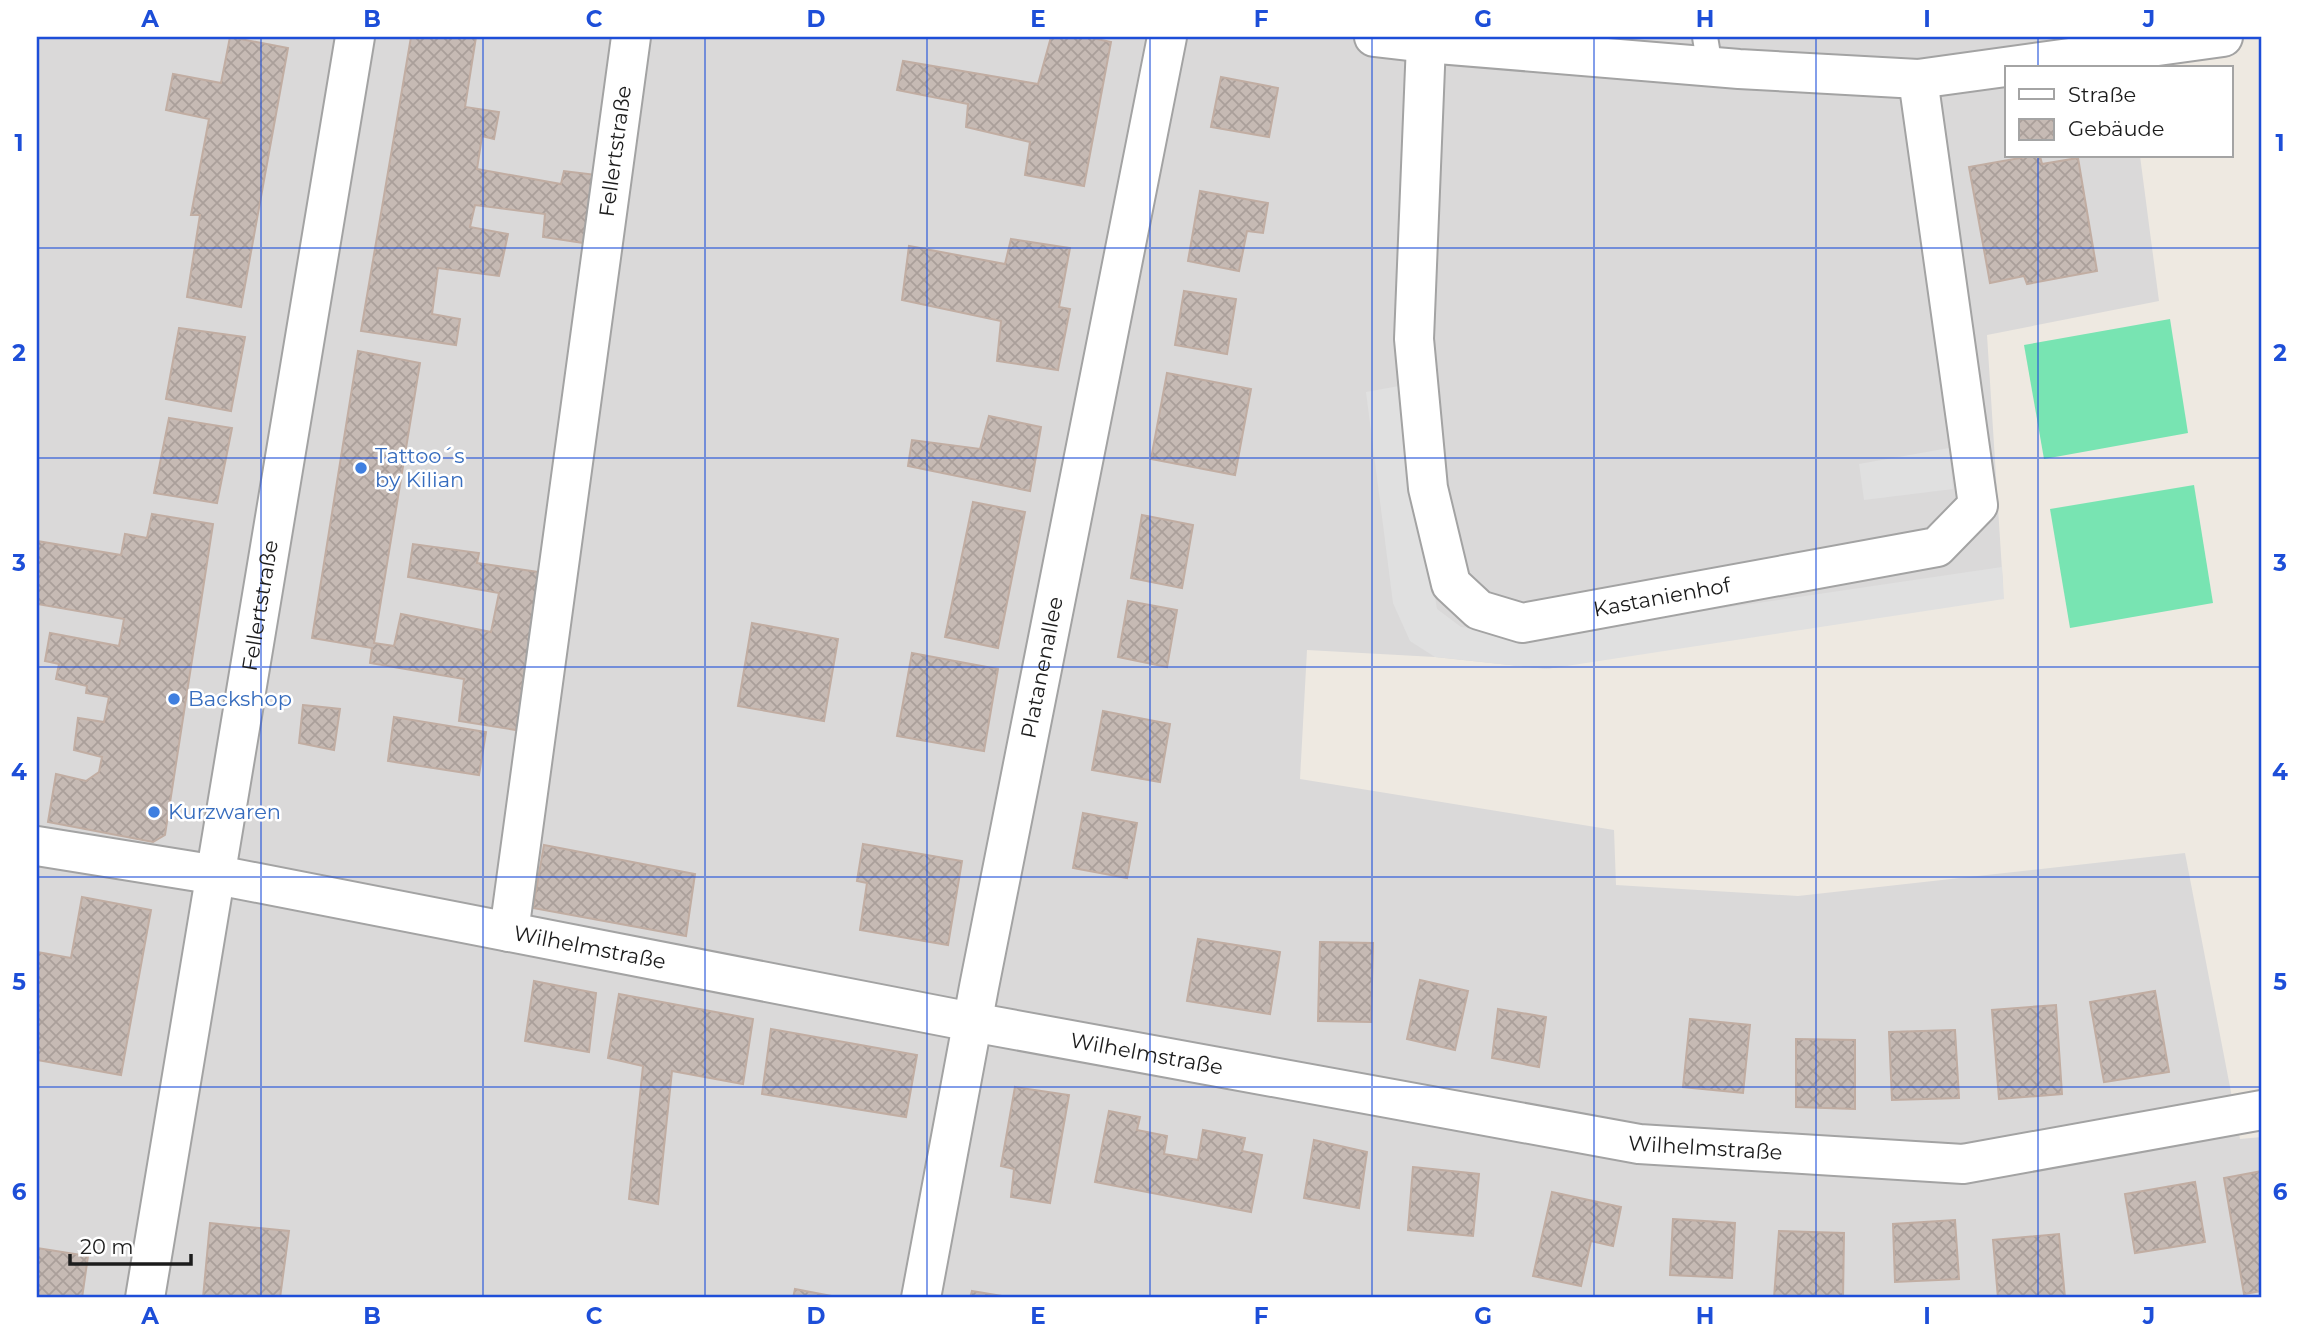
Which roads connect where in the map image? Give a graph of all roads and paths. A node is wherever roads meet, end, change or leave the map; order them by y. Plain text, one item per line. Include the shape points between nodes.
1 (355, 37) edge
2 (631, 37) edge
3 (1167, 37) edge
4 (1374, 37) edge
5 (2223, 37) edge
6 (1426, 40) edge
7 (1707, 52) edge
8 (2013, 66) edge
9 (2005, 67) edge
10 (1919, 79) junction
11 (37, 846) edge
12 (217, 874) junction
13 (509, 932) junction
14 (972, 1022) junction
15 (2262, 1111) edge
16 (145, 1298) edge
17 (922, 1298) edge

1 - 12 street, Fellertstraße
2 - 13 street, Fellertstraße
3 - 14 street, Platanenallee
4 - 6 street
5 - 8 street
6 - 7 street
6 - 10 street, Kastanienhof via 1414,339 1427,488 1451,584 1479,610 1522,623 1937,547 1978,505
7 - 10 street
9 - 10 street
11 - 12 street, Wilhelmstraße
12 - 13 street, Wilhelmstraße
12 - 16 street, Fellertstraße
13 - 14 street, Wilhelmstraße
14 - 15 street, Wilhelmstraße via 1639,1144 1963,1164
14 - 17 street, Platanenallee

